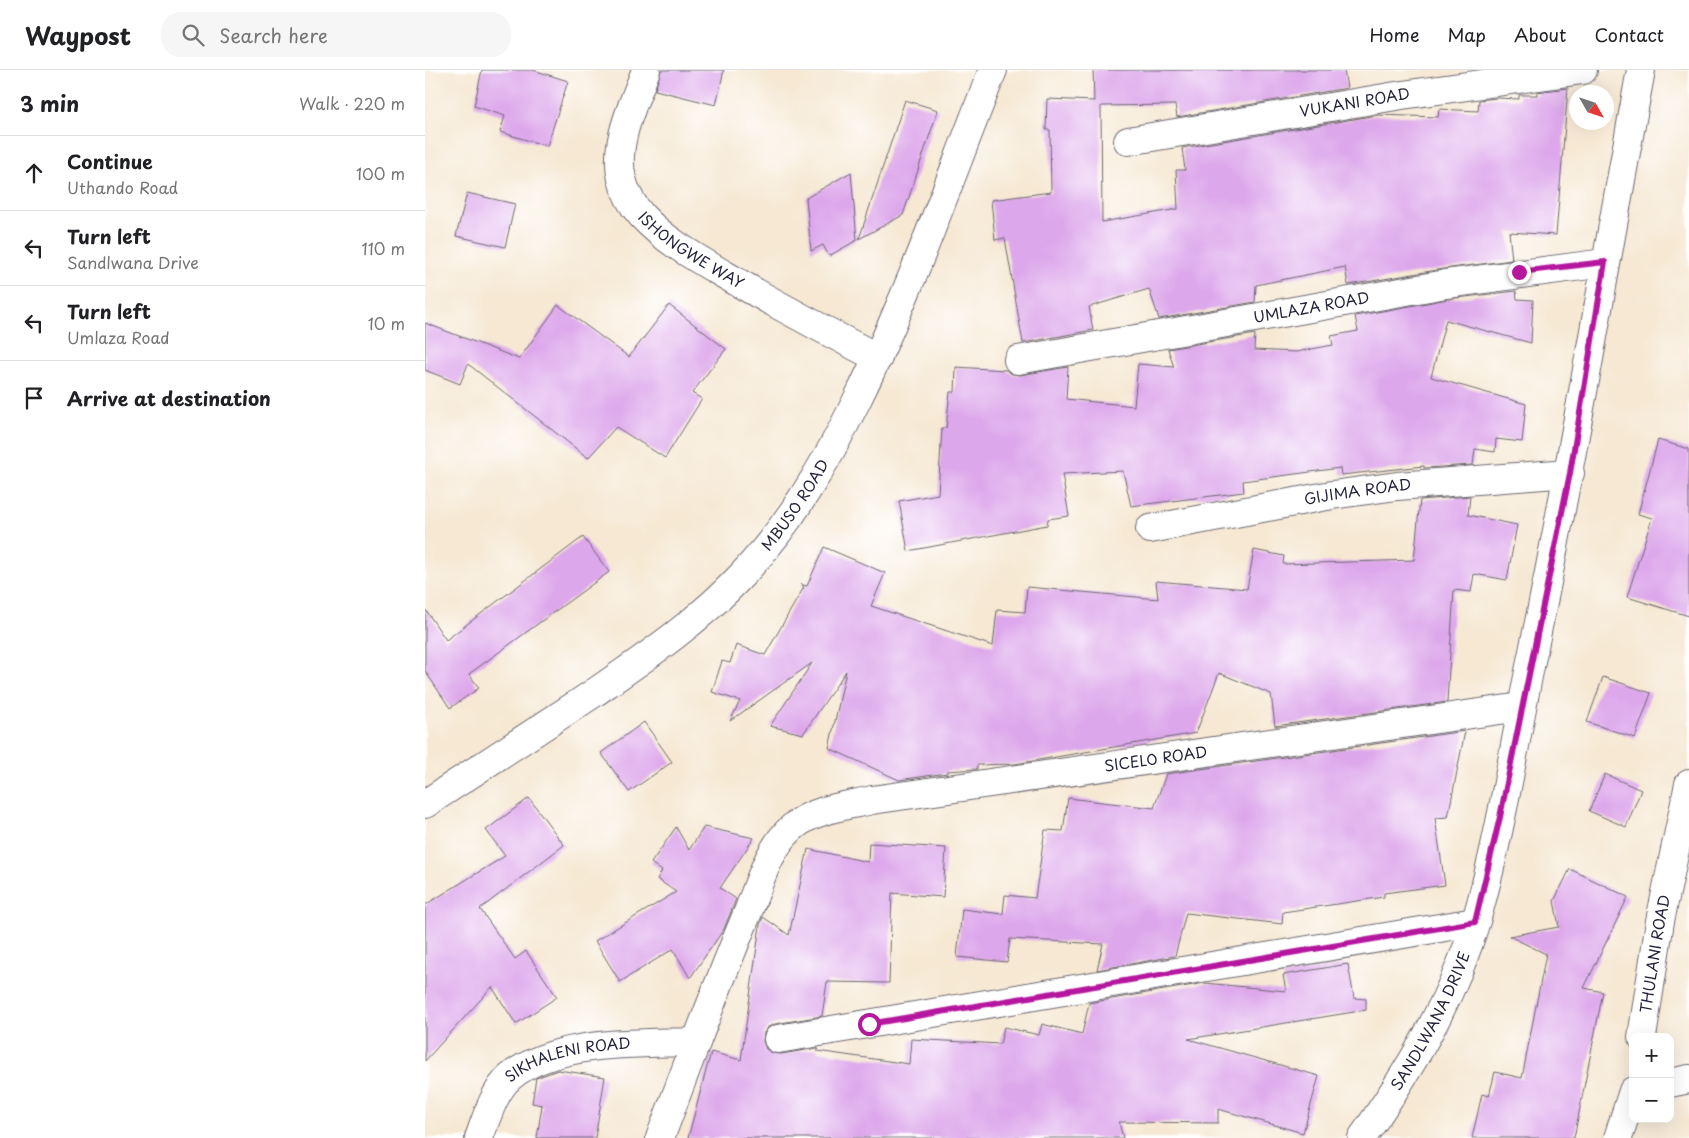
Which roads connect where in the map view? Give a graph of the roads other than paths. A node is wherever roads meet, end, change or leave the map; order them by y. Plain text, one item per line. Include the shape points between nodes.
1 (646, 70) edge
2 (993, 70) edge
3 (1583, 70) edge
4 (1641, 70) edge
5 (1128, 141) dead end
6 (1605, 262) junction
7 (877, 358) junction
8 (1018, 360) dead end
9 (1570, 473) junction
10 (1150, 529) dead end
11 (1521, 707) junction
12 (1689, 784) edge
13 (425, 804) edge
14 (1475, 922) junction
15 (1643, 1033) edge
16 (778, 1039) dead end
17 (696, 1042) junction
18 (1689, 1079) edge
19 (1674, 1082) edge
20 (1629, 1104) edge
21 (479, 1138) edge
22 (660, 1138) edge
23 (1361, 1138) edge
24 (1618, 1138) edge

1 - 7 street, ISHONGWE WAY via 627,126 620,160 622,180 641,216 695,257 776,305
2 - 7 street, MBUSO ROAD via 901,306
3 - 5 street, VUKANI ROAD via 1403,95
4 - 6 street, SANDLWANA DRIVE
6 - 8 street, UMLAZA ROAD via 1446,284
6 - 9 street, SANDLWANA DRIVE
7 - 13 street, MBUSO ROAD via 841,433 813,480 775,537 741,576 697,618 646,657
9 - 10 street, GIJIMA ROAD via 1397,486
9 - 11 street, SANDLWANA DRIVE
11 - 14 street, SANDLWANA DRIVE
11 - 17 street, SICELO ROAD via 872,800 808,817 794,826 779,844 766,868
12 - 15 street, THULANI ROAD via 1660,921
14 - 16 street
14 - 23 street, SANDLWANA DRIVE via 1438,1016 1418,1054
17 - 21 street, SIKHALENI ROAD via 585,1049 538,1060 510,1077 486,1118
17 - 22 street
18 - 19 street
20 - 24 street

